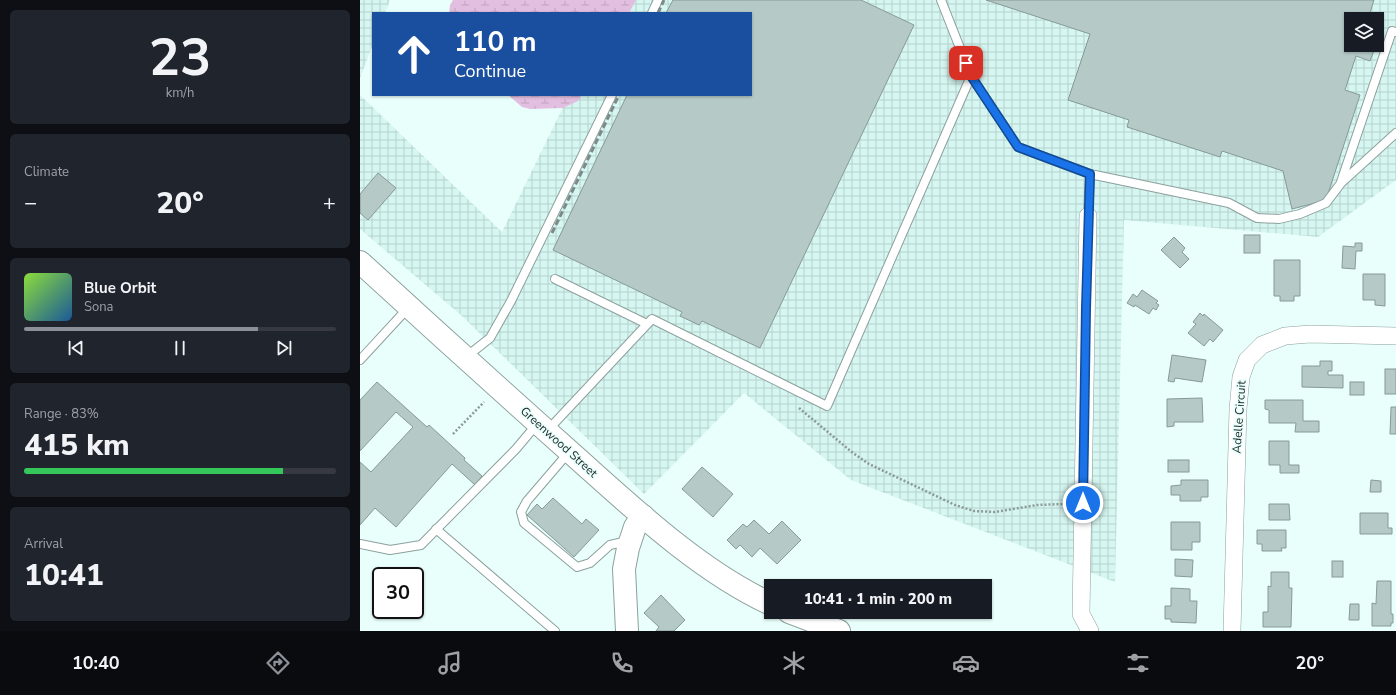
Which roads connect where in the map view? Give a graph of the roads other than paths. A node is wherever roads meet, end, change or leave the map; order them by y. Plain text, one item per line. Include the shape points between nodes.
1 (658, 0) edge
2 (941, 0) edge
3 (652, 12) edge
4 (1396, 32) edge
5 (971, 76) junction
6 (612, 96) edge
7 (1396, 133) edge
8 (1090, 174) junction
9 (1341, 183) junction
10 (1088, 216) joint
11 (360, 262) edge
12 (555, 279) dead end
13 (409, 307) junction
14 (647, 324) junction
15 (1396, 336) edge
16 (465, 358) junction
17 (360, 360) edge
18 (542, 427) junction
19 (569, 451) junction
20 (643, 516) junction
21 (436, 529) junction
22 (630, 541) junction
23 (360, 544) edge
24 (764, 601) edge
25 (807, 619) edge
26 (555, 631) edge
27 (627, 631) edge
28 (839, 631) edge
29 (1090, 631) edge
30 (1232, 631) edge

1 - 3 lane
2 - 5 lane
4 - 9 lane via 1392,31
5 - 8 lane via 1018,147
5 - 14 lane via 827,406 652,319
6 - 16 lane via 537,250 490,338
7 - 9 lane
8 - 9 lane via 1229,203 1257,218 1279,219 1300,214 1326,203
8 - 10 lane
10 - 29 street via 1081,614
11 - 13 main road, Greenwood Street
12 - 14 lane
13 - 16 main road, Greenwood Street
13 - 17 lane
14 - 18 lane
15 - 30 street, Adelle Circuit via 1285,336 1262,345 1247,360 1241,377 1238,409
16 - 18 main road, Greenwood Street
18 - 19 main road, Greenwood Street
18 - 21 lane via 516,449
19 - 20 main road, Greenwood Street
19 - 22 lane via 520,512 524,523 577,567 590,563 610,545
20 - 22 main road via 635,526
20 - 24 main road, Greenwood Street via 701,562
21 - 23 lane via 421,544 390,550
21 - 26 lane
22 - 27 main road via 624,569
25 - 28 main road

